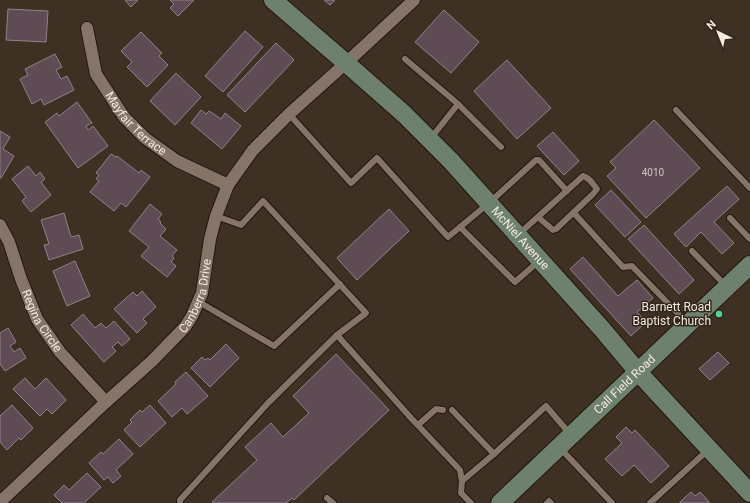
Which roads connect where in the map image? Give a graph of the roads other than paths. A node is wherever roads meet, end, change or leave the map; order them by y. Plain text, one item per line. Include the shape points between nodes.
1 (273, 0) edge
2 (414, 0) edge
3 (87, 28) dead end
4 (405, 59) dead end
5 (346, 63) junction
6 (458, 104) junction
7 (676, 110) dead end
8 (289, 114) junction
9 (430, 140) junction
10 (501, 147) dead end
11 (228, 185) junction
12 (750, 188) edge
13 (567, 191) junction
14 (489, 203) junction
15 (574, 212) junction
16 (216, 216) junction
17 (538, 217) junction
18 (730, 218) dead end
19 (0, 225) edge
20 (460, 227) junction
21 (518, 235) junction
22 (750, 239) edge
23 (692, 252) dead end
24 (540, 260) junction
25 (750, 265) edge
26 (340, 284) junction
27 (727, 287) junction
28 (199, 302) junction
29 (688, 324) junction
30 (337, 335) junction
31 (638, 372) junction
32 (106, 402) junction
33 (443, 410) dead end
34 (452, 410) dead end
35 (418, 424) junction
36 (565, 441) junction
37 (709, 449) junction
38 (494, 454) junction
39 (462, 481) junction
40 (750, 493) edge
41 (327, 498) dead end
42 (0, 502) edge
43 (180, 503) edge
44 (332, 503) edge
45 (471, 503) edge
46 (500, 503) edge
47 (547, 503) edge
48 (550, 503) edge
49 (612, 503) edge
50 (650, 503) edge

1 - 5 street, McNiel Avenue
2 - 5 street, Canberra Drive
3 - 11 street, Mayfair Terrace via 96,74 124,117 144,138 177,161
4 - 6 lane
5 - 8 street, Canberra Drive
5 - 9 street, McNiel Avenue
6 - 9 lane
6 - 10 lane
7 - 12 lane
8 - 11 street, Canberra Drive via 253,150
8 - 20 lane via 350,183 377,158 448,237
9 - 14 street, McNiel Avenue
11 - 16 street, Canberra Drive
13 - 14 lane via 540,160 536,160
13 - 15 lane via 583,176 597,189
13 - 17 lane
14 - 20 lane
14 - 21 street, McNiel Avenue
15 - 17 lane via 553,230
15 - 29 lane via 623,267 632,266
16 - 26 lane via 241,225 264,201
16 - 28 street, Canberra Drive
17 - 21 lane
18 - 22 lane
19 - 32 street, Regina Circle via 9,242 37,319 60,352
20 - 24 lane via 515,282
21 - 24 street, McNiel Avenue
23 - 27 lane
24 - 31 street, McNiel Avenue
25 - 27 street, Call Field Road
26 - 28 lane via 274,346
26 - 30 lane via 366,312
27 - 29 street, Call Field Road
28 - 32 street, Canberra Drive via 185,327
29 - 31 street, Call Field Road
30 - 35 lane
30 - 43 lane via 268,403
31 - 36 street, Call Field Road
31 - 37 street, McNiel Avenue
32 - 42 street, Canberra Drive
33 - 35 lane via 436,409
34 - 38 lane
35 - 39 lane via 460,470
36 - 38 lane via 546,406
36 - 46 street, Call Field Road
36 - 49 lane
37 - 40 street, McNiel Avenue
37 - 50 lane
38 - 39 lane
39 - 45 lane via 461,493
41 - 44 lane
47 - 48 lane

